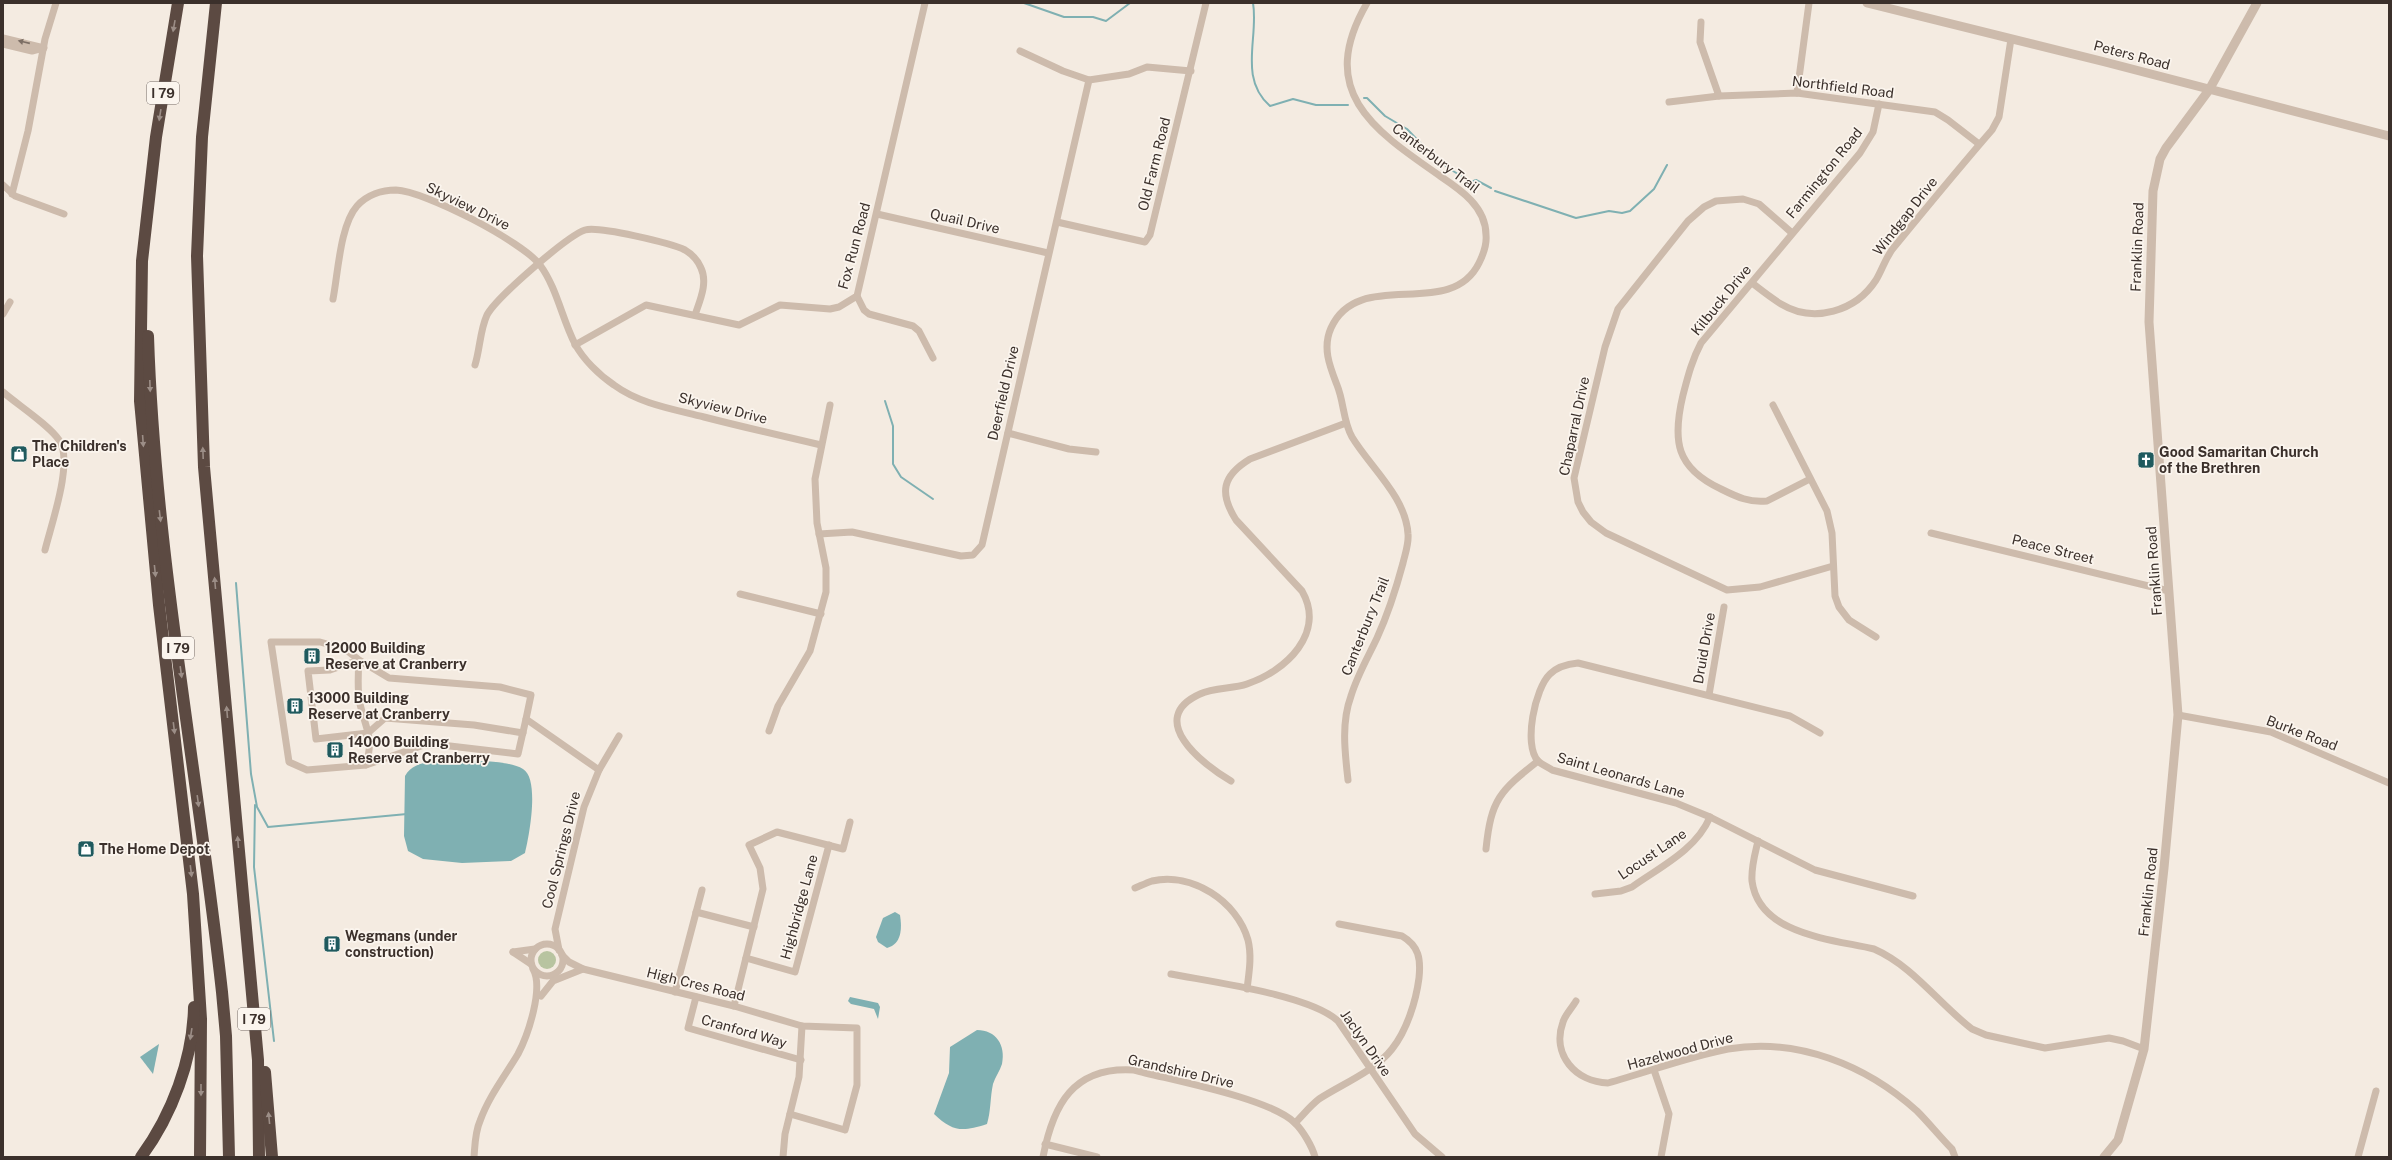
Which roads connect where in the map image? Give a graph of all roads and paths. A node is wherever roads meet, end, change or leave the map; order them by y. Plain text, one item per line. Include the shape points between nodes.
1 (56, 3) edge
2 (178, 3) edge
3 (216, 3) edge
4 (925, 3) edge
5 (1206, 3) edge
6 (1367, 3) edge
7 (1809, 3) edge
8 (1867, 3) edge
9 (2257, 3) edge
10 (1701, 22) dead end
11 (3, 38) edge
12 (2011, 39) junction
13 (3, 44) edge
14 (44, 48) junction
15 (1020, 51) dead end
16 (1190, 71) junction
17 (1089, 80) junction
18 (2209, 90) junction
19 (1797, 93) junction
20 (1719, 96) junction
21 (1670, 102) dead end
22 (1878, 104) junction
23 (2389, 136) edge
24 (156, 137) junction
25 (1979, 144) junction
26 (3, 185) edge
27 (12, 194) junction
28 (64, 214) dead end
29 (877, 214) junction
30 (1057, 222) junction
31 (1792, 233) junction
32 (1048, 253) junction
33 (539, 264) junction
34 (1752, 283) junction
35 (856, 296) junction
36 (333, 299) dead end
37 (10, 302) dead end
38 (3, 314) edge
39 (695, 315) junction
40 (575, 345) junction
41 (933, 358) dead end
42 (475, 365) dead end
43 (3, 392) edge
44 (830, 405) dead end
45 (1773, 405) dead end
46 (1346, 423) junction
47 (1008, 433) junction
48 (821, 445) junction
49 (1096, 452) dead end
50 (1810, 479) junction
51 (1931, 533) dead end
52 (819, 534) junction
53 (44, 550) dead end
54 (1833, 566) junction
55 (2169, 591) junction
56 (740, 594) dead end
57 (1724, 607) dead end
58 (821, 614) junction
59 (1876, 637) dead end
60 (359, 660) junction
61 (1709, 695) junction
62 (2178, 715) junction
63 (526, 718) junction
64 (769, 731) dead end
65 (368, 733) junction
66 (523, 733) junction
67 (1820, 733) dead end
68 (619, 736) dead end
69 (1538, 761) junction
70 (366, 765) junction
71 (599, 770) junction
72 (1348, 780) dead end
73 (1231, 781) dead end
74 (2389, 783) edge
75 (1710, 817) junction
76 (850, 822) dead end
77 (1758, 841) junction
78 (829, 845) junction
79 (1486, 849) dead end
80 (242, 881) junction
81 (1134, 888) dead end
82 (702, 890) dead end
83 (1595, 894) dead end
84 (1913, 896) dead end
85 (696, 912) junction
86 (1339, 924) dead end
87 (754, 927) junction
88 (555, 929) junction
89 (196, 939) junction
90 (537, 947) junction
91 (561, 952) junction
92 (746, 958) junction
93 (532, 967) junction
94 (583, 969) junction
95 (1171, 974) dead end
96 (552, 975) junction
97 (1247, 989) junction
98 (675, 992) junction
99 (541, 996) junction
100 (696, 997) junction
101 (1576, 1001) dead end
102 (535, 1005) junction
103 (734, 1006) junction
104 (802, 1026) junction
105 (2144, 1049) junction
106 (801, 1060) junction
107 (1369, 1068) junction
108 (1654, 1070) junction
109 (2376, 1091) dead end
110 (790, 1114) junction
111 (1295, 1123) junction
112 (1045, 1144) junction
113 (141, 1157) edge
114 (200, 1157) edge
115 (229, 1157) edge
116 (259, 1157) edge
117 (272, 1157) edge
118 (474, 1157) edge
119 (783, 1157) edge
120 (1043, 1157) edge
121 (1097, 1157) edge
122 (1315, 1157) edge
123 (1442, 1157) edge
124 (1661, 1157) edge
125 (1955, 1157) edge
126 (2104, 1157) edge
127 (2358, 1157) edge

1 - 14 street
2 -> 24 highway, I 79
80 -> 3 highway, I 79 via 204,467 197,256 202,137
4 - 29 street, Fox Run Road
5 - 16 street, Old Farm Road
6 - 46 street, Canterbury Trail via 1354,27 1346,61 1351,88 1360,109 1377,130 1472,201 1480,212 1486,235 1485,246 1475,270 1460,285 1435,293 1374,296 1356,302 1338,317 1326,341 1328,360
7 - 19 street
8 - 12 street, Peters Road
9 - 18 street, Franklin Road
10 - 20 street via 1700,42
14 -> 11 street
12 - 18 street, Peters Road
12 - 25 street, Windgap Drive via 1998,117 1992,130
13 - 14 street via 32,51
14 - 27 street via 28,131
15 - 17 street via 1063,72
16 - 17 street via 1147,67 1129,74
16 - 30 street, Old Farm Road via 1150,235 1145,242
17 - 30 street, Deerfield Drive
18 - 23 street, Peters Road
18 - 55 street, Franklin Road via 2194,113 2176,133 2160,159 2151,208 2149,322
19 - 20 street, Northfield Road
19 - 22 street, Northfield Road
20 - 21 street, Northfield Road
22 - 25 street, Northfield Road via 1934,112
22 - 31 street, Farmington Road via 1874,132 1860,153
24 -> 89 highway via 142,261 140,401 147,490 194,894
24 -> 115 highway, I 79 via 148,288 151,408 160,513 222,992 226,1036
25 - 34 street, Windgap Drive via 1888,254 1876,280 1860,299 1847,307 1828,313 1803,313 1781,304
26 - 27 street
27 - 28 street
29 - 32 street, Quail Drive
29 - 35 street, Fox Run Road
30 - 32 street, Deerfield Drive
31 - 34 street, Kilbuck Drive
31 - 54 street, Chaparral Drive via 1759,204 1743,199 1716,201 1700,209 1688,221 1614,316 1576,468 1575,489 1583,512 1606,533 1727,590 1760,587
32 - 47 street, Deerfield Drive
33 - 36 street, Skyview Drive via 516,244 480,223 410,192 380,192 367,198 352,214 344,238
33 - 39 street via 576,234 592,228 677,247 693,256 702,270 704,285
33 - 40 street, Skyview Drive via 548,279
33 - 42 street via 492,307 484,325
34 - 50 street, Kilbuck Drive via 1701,343 1692,361 1679,410 1679,450 1697,476 1750,501 1767,501
35 - 39 street, Fox Run Road via 839,307 830,309 780,305 739,325
35 - 41 street via 869,314 913,326 918,330
37 - 38 street
39 - 40 street, Fox Run Road via 646,305
40 - 48 street, Skyview Drive via 603,377 622,391 643,401
43 - 53 street via 56,436 63,448 64,467
44 - 48 street
45 - 50 street
46 - 72 street, Canterbury Trail via 1352,437 1395,497 1406,520 1409,536 1390,605 1350,698 1345,728
46 - 73 street via 1250,459 1240,465 1228,480 1227,507 1302,591 1310,615 1309,629 1302,644 1288,660 1270,674 1247,684 1201,693 1179,710 1176,722 1181,736 1208,766
47 - 49 street via 1069,449
47 - 52 street, Deerfield Drive via 982,545 973,555 961,556 852,532
48 - 52 street via 815,479
50 - 54 street via 1827,511 1832,533
51 - 55 street, Peace Street
52 - 58 street via 826,568 826,592
54 - 59 street via 1835,596 1839,606 1849,620
55 - 62 street, Franklin Road
56 - 58 street
57 - 61 street, Druid Drive
58 - 64 street via 810,651 778,706
60 - 63 street via 390,678 500,687 531,695
60 - 65 street via 357,680
60 - 65 street via 330,670 308,671 316,739
60 - 70 street via 345,649 320,642 271,642 289,762 307,770
61 - 67 street, Saint Leonards Lane via 1790,716
61 - 69 street, Saint Leonards Lane via 1578,663 1566,664 1549,674 1540,690 1530,734
62 - 74 street, Burke Road via 2271,732
62 - 105 street, Franklin Road
63 - 66 street
63 - 71 street
65 - 66 street via 384,718 474,725
65 - 70 street via 371,748
66 - 70 street via 518,754 424,745
68 - 71 street, Cool Springs Drive
69 - 75 street, Saint Leonards Lane via 1563,774 1676,803
69 - 79 street via 1509,784 1494,804
71 - 88 street, Cool Springs Drive via 584,807
75 - 77 street, Saint Leonards Lane
75 - 83 street, Locust Lane via 1692,845 1632,887
76 - 78 street via 843,849
77 - 84 street, Saint Leonards Lane via 1815,870
77 - 105 street via 1752,881 1760,902 1772,918 1787,927 1887,955 1972,1029 1986,1035 2045,1048 2109,1038
78 - 87 street via 777,832 749,845 760,868 763,884
78 - 92 street, Highbridge Lane via 795,972
80 - 116 highway, I 79 via 258,1060
117 -> 80 highway via 259,1011
81 - 97 street via 1151,882 1176,881 1205,889 1225,904 1242,924 1248,940 1250,954
82 - 85 street
85 - 87 street
85 - 98 street
86 - 107 street via 1402,936 1414,945 1420,958 1415,997 1397,1041 1387,1054
87 - 92 street
88 - 90 street, Cool Springs Drive via 547,940
88 - 91 street, Cool Springs Drive
89 -> 113 highway via 194,1015 186,1060 169,1108
89 -> 114 highway via 201,1019
90 - 91 street via 550,944
90 - 93 street via 531,956
90 - 93 street via 513,952
91 - 94 street, High Cres Road via 569,962
91 - 96 street via 562,965
92 - 103 street
93 - 96 street via 542,975
93 - 102 street via 538,980
94 - 98 street, High Cres Road
94 - 99 street via 553,981
95 - 97 street, Jaclyn Drive
96 - 99 street
97 - 107 street, Jaclyn Drive via 1305,1002 1330,1013
98 - 100 street, High Cres Road
99 - 102 street
100 - 103 street, High Cres Road
100 - 106 street, Cranford Way via 688,1028
101 - 108 street, Hazelwood Drive via 1563,1021 1560,1032 1562,1054 1572,1070 1589,1080 1608,1083
102 - 118 street via 518,1053 479,1122
103 - 104 street, High Cres Road
104 - 106 street
104 - 110 street, High Cres Road via 857,1028 857,1085 845,1130
105 - 126 street, Franklin Road via 2118,1140
106 - 110 street
107 - 111 street via 1318,1100
107 - 123 street, Jaclyn Drive via 1415,1134
108 - 124 street via 1669,1114
108 - 125 street, Hazelwood Drive via 1709,1053 1747,1047 1784,1048 1821,1055 1858,1069 1875,1079 1917,1111 1952,1149
109 - 127 street
110 - 119 street
111 - 112 street, Grandshire Drive via 1262,1104 1122,1069 1095,1075 1071,1091 1054,1114
111 - 122 street, Grandshire Drive
112 - 120 street, Grandshire Drive
112 - 121 street

